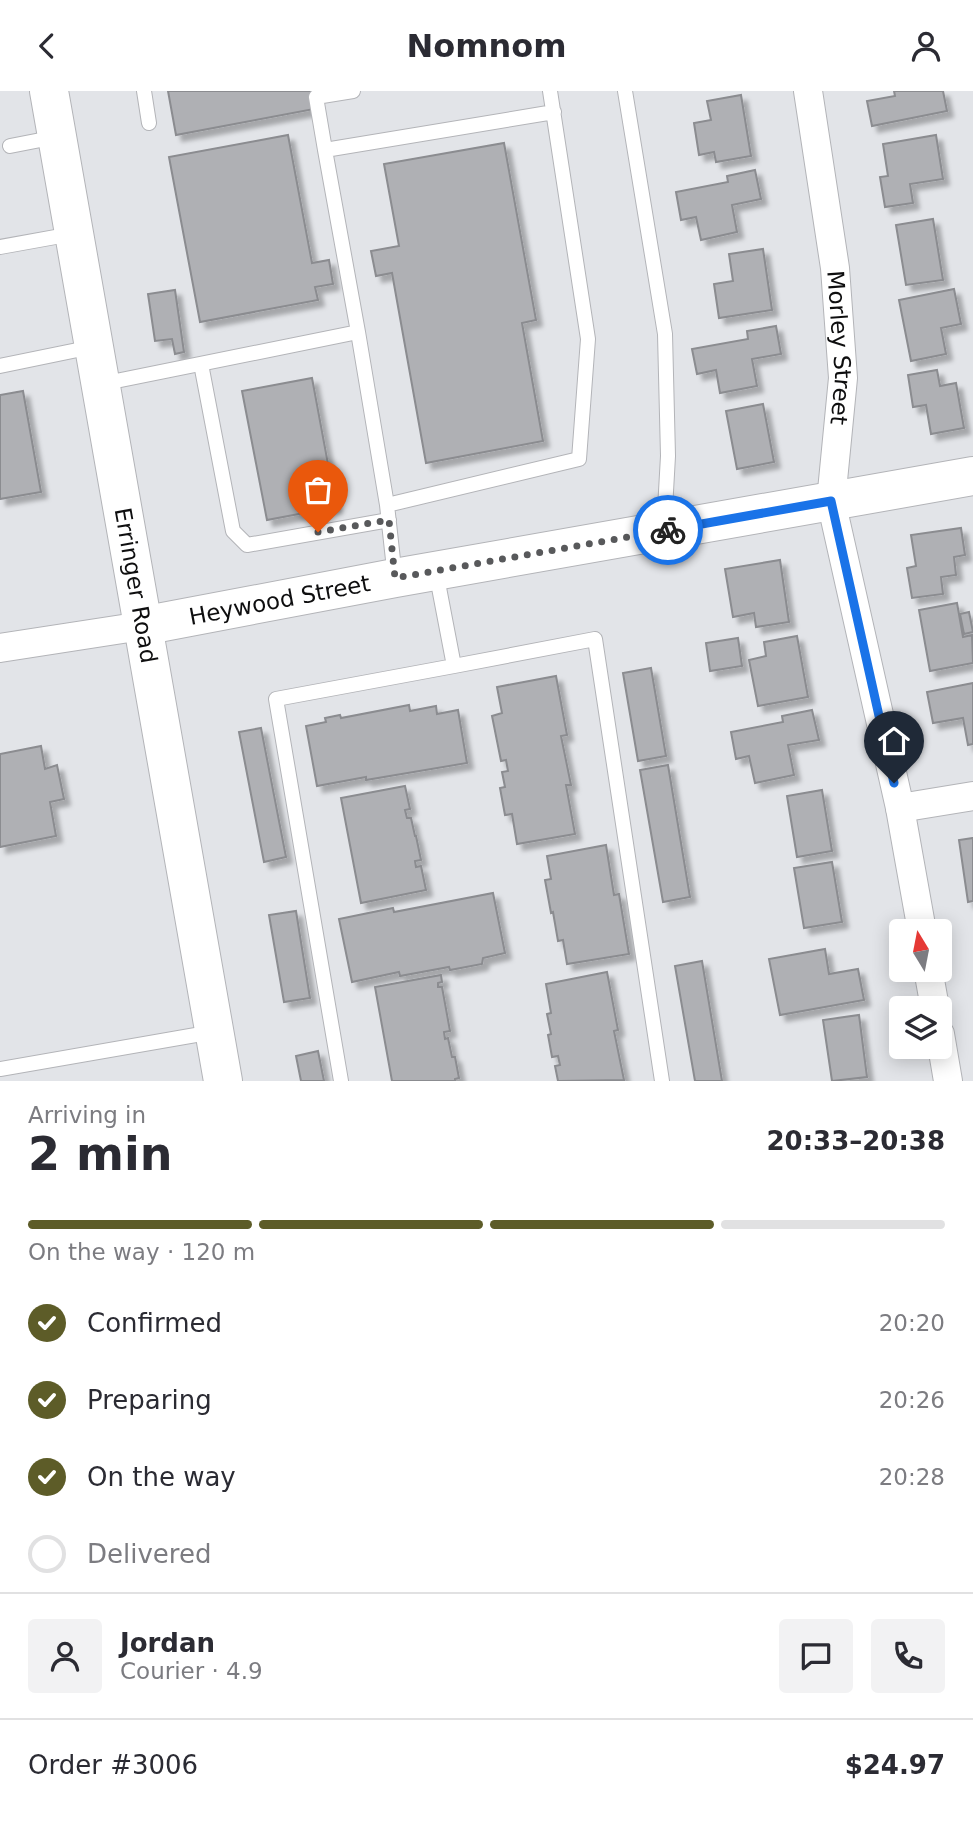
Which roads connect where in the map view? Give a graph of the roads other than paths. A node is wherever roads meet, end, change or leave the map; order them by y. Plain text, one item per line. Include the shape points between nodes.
1 (49, 91) edge
2 (144, 91) edge
3 (353, 91) edge
4 (550, 91) edge
5 (625, 91) edge
6 (808, 91) edge
7 (554, 111) junction
8 (149, 123) dead end
9 (57, 137) junction
10 (10, 146) dead end
11 (325, 150) junction
12 (74, 234) junction
13 (0, 247) edge
14 (358, 332) junction
15 (94, 347) junction
16 (201, 364) junction
17 (0, 366) edge
18 (99, 384) junction
19 (973, 476) edge
20 (831, 501) junction
21 (388, 512) junction
22 (663, 531) junction
23 (436, 571) junction
24 (395, 578) junction
25 (142, 625) junction
26 (0, 648) edge
27 (454, 666) junction
28 (973, 796) edge
29 (900, 809) junction
30 (920, 919) edge
31 (214, 1032) junction
32 (944, 1059) edge
33 (0, 1069) edge
34 (223, 1081) edge
35 (341, 1081) edge
36 (662, 1081) edge
37 (948, 1081) edge

1 - 9 main road, Erringer Road
2 - 8 lane
3 - 11 lane via 316,97
4 - 7 lane
5 - 22 lane via 665,334 668,456
6 - 20 street, Morley Street via 835,268 843,377
7 - 11 lane
7 - 21 lane via 588,339 579,459
9 - 10 lane
9 - 12 main road, Erringer Road
11 - 14 lane
12 - 13 lane
12 - 15 main road, Erringer Road
14 - 16 lane
14 - 21 lane
15 - 17 lane
15 - 18 main road, Erringer Road
16 - 18 lane
16 - 21 lane via 233,531 247,545
18 - 25 main road, Erringer Road
19 - 20 main road, Heywood Street
20 - 22 main road, Heywood Street
20 - 29 street, Morley Street
21 - 24 lane
22 - 23 main road, Heywood Street
23 - 24 main road, Heywood Street
23 - 27 lane
24 - 25 main road, Heywood Street
25 - 26 street, Heywood Street
25 - 31 main road, Erringer Road
27 - 35 lane via 276,699
27 - 36 lane via 595,639
28 - 29 street
29 - 30 street, Morley Street
31 - 33 lane
31 - 34 main road, Erringer Road
32 - 37 street

